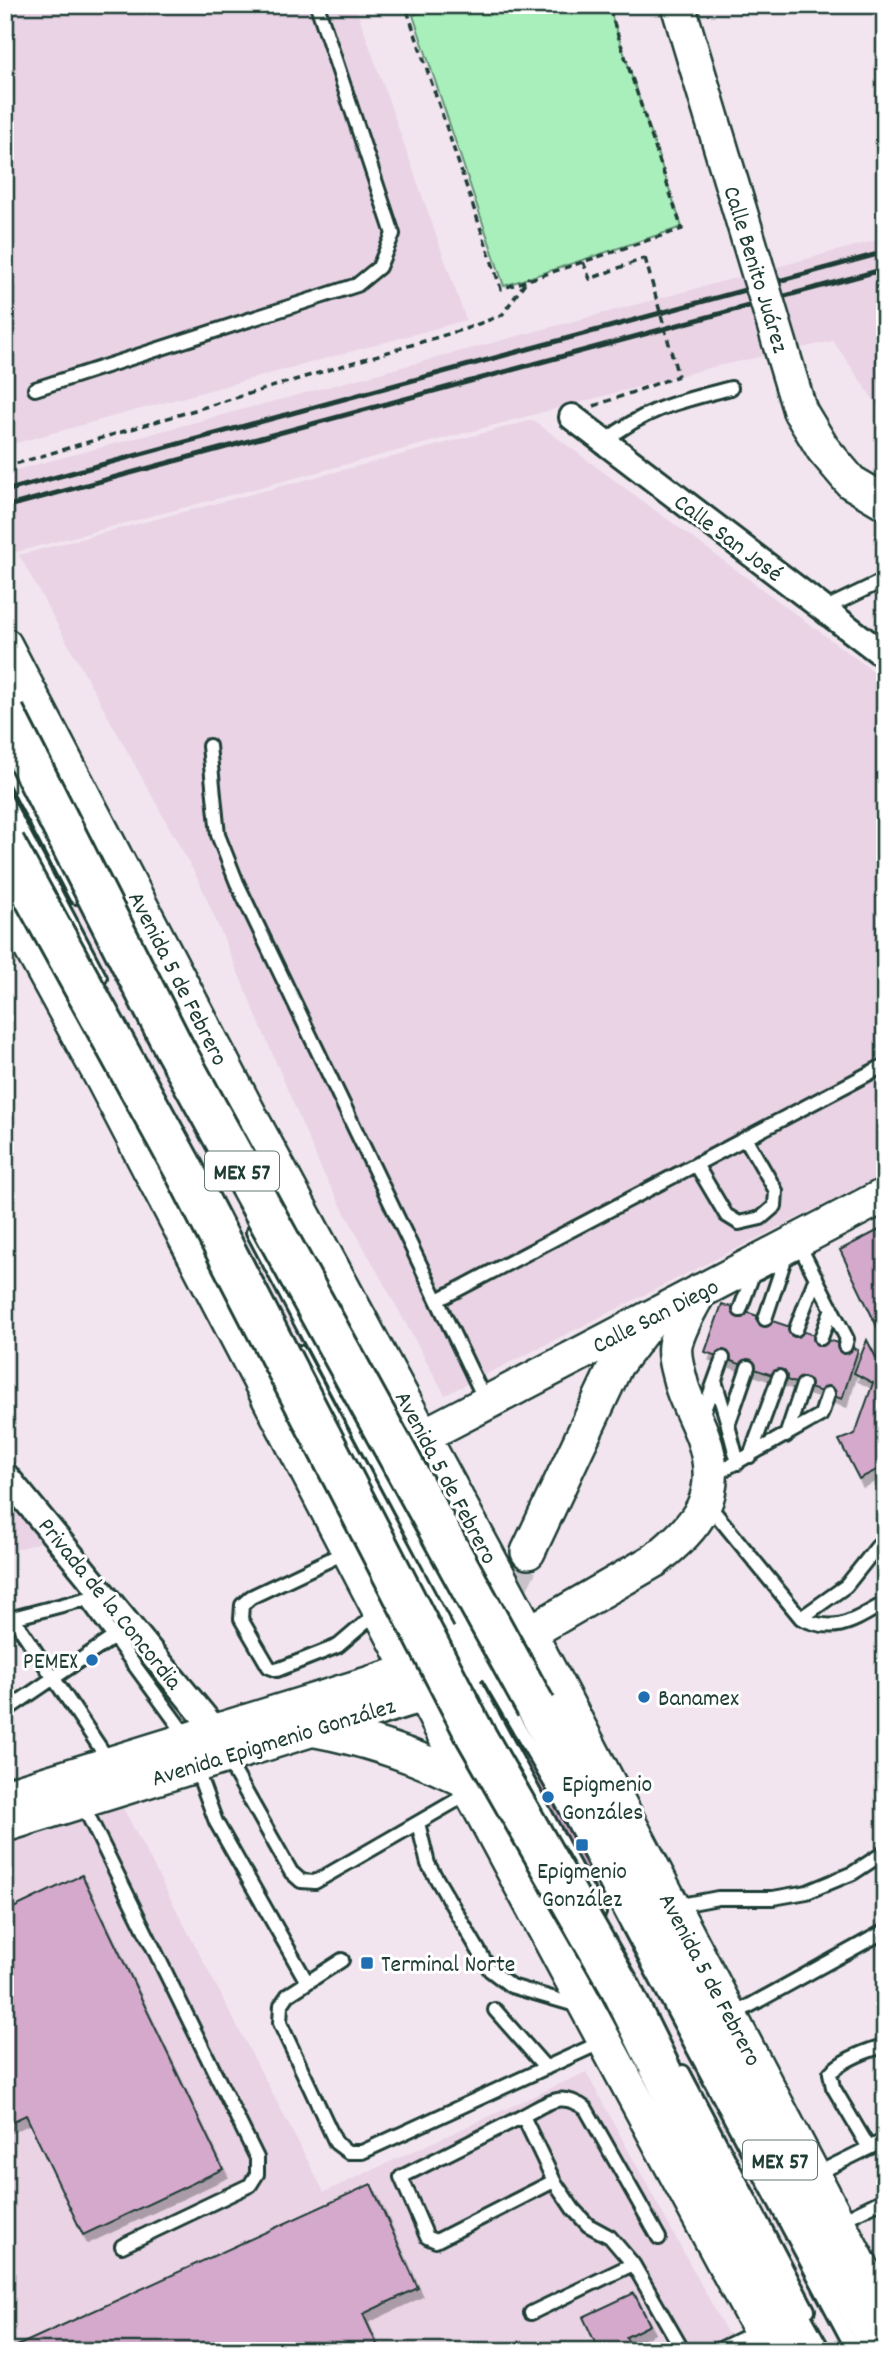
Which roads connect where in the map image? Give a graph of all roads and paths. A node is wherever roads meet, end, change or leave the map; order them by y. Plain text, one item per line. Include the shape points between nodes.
1 (317, 5) edge
2 (433, 5) edge
3 (608, 5) edge
4 (678, 5) edge
5 (583, 262) junction
6 (528, 279) junction
7 (35, 388) dead end
8 (732, 388) dead end
9 (604, 401) dead end
10 (572, 417) dead end
11 (604, 442) junction
12 (5, 467) edge
13 (885, 502) edge
14 (878, 583) dead end
15 (824, 609) junction
16 (5, 645) edge
17 (885, 656) edge
18 (5, 714) edge
19 (209, 746) dead end
20 (5, 762) edge
21 (5, 799) edge
22 (5, 844) edge
23 (5, 901) edge
24 (83, 911) dead end
25 (110, 996) dead end
26 (885, 1065) edge
27 (253, 1121) junction
28 (746, 1139) junction
29 (697, 1166) junction
30 (885, 1195) edge
31 (247, 1219) dead end
32 (793, 1242) junction
33 (757, 1261) junction
34 (816, 1277) junction
35 (700, 1291) junction
36 (438, 1300) junction
37 (832, 1308) junction
38 (740, 1310) dead end
39 (655, 1314) junction
40 (765, 1319) dead end
41 (796, 1329) dead end
42 (821, 1338) dead end
43 (293, 1339) dead end
44 (845, 1346) dead end
45 (723, 1358) dead end
46 (748, 1367) dead end
47 (779, 1377) dead end
48 (715, 1381) junction
49 (803, 1385) dead end
50 (828, 1394) dead end
51 (486, 1402) junction
52 (713, 1426) junction
53 (425, 1435) junction
54 (786, 1436) junction
55 (750, 1456) junction
56 (5, 1475) edge
57 (431, 1481) dead end
58 (718, 1481) junction
59 (885, 1537) edge
60 (348, 1551) junction
61 (528, 1552) tunnel mouth
62 (96, 1596) junction
63 (885, 1603) edge
64 (379, 1611) junction
65 (801, 1618) junction
66 (10, 1620) edge
67 (524, 1621) junction
68 (114, 1637) junction
69 (468, 1653) junction
70 (54, 1680) junction
71 (416, 1683) junction
72 (378, 1695) junction
73 (5, 1711) edge
74 (311, 1721) junction
75 (206, 1748) junction
76 (110, 1764) junction
77 (468, 1786) junction
78 (5, 1796) edge
79 (81, 1801) junction
80 (5, 1809) edge
81 (418, 1823) junction
82 (5, 1825) edge
83 (885, 1852) edge
84 (537, 1879) dead end
85 (673, 1906) junction
86 (608, 1930) dead end
87 (885, 1931) edge
88 (341, 1960) dead end
89 (307, 1982) junction
90 (587, 2008) junction
91 (495, 2010) dead end
92 (730, 2017) junction
93 (604, 2041) junction
94 (885, 2049) edge
95 (679, 2064) dead end
96 (547, 2068) junction
97 (523, 2116) junction
98 (885, 2140) edge
99 (869, 2148) junction
100 (813, 2176) junction
101 (554, 2181) junction
102 (885, 2199) edge
103 (838, 2223) junction
104 (659, 2238) dead end
105 (122, 2246) dead end
106 (718, 2254) junction
107 (633, 2264) junction
108 (885, 2312) edge
109 (531, 2313) dead end
110 (813, 2339) edge
111 (765, 2340) edge
112 (683, 2351) edge
113 (716, 2351) edge
114 (854, 2351) edge
115 (883, 2351) edge

1 - 7 lane via 393,234 379,267 357,285
2 - 6 path via 408,13 501,289
3 - 5 path via 682,229
4 - 13 main road, Calle Benito Juárez, bridge via 800,411 851,482
5 - 6 path
5 - 9 path, bridge via 590,279 645,258 678,376
6 - 12 path via 502,315 468,328
8 - 11 lane via 674,402 630,420
10 - 11 street, Calle San José
11 - 15 street, Calle San José
14 - 15 lane
15 - 17 street, Calle San José
16 - 27 main road, Avenida 5 de Febrero
18 - 115 highway, Avenida 5 de Febrero / MEX 57, bridge via 174,1048
19 - 36 lane via 218,835 237,883
20 - 24 lane
21 - 25 lane
22 - 110 highway, MEX 57, bridge via 183,1168 475,1734 620,1987 729,2208
23 - 60 main road
26 - 28 lane
27 - 53 main road, Avenida 5 de Febrero
27 - 57 main road
28 - 29 lane
28 - 29 lane via 776,1191 775,1206 761,1218 739,1223 726,1215
29 - 36 lane
30 - 32 main road, Calle San Diego
31 - 69 lane
32 - 33 main road, Calle San Diego
32 - 34 lane
32 - 40 lane
33 - 35 main road, Calle San Diego
33 - 38 lane
34 - 37 lane
34 - 41 lane
35 - 39 main road, Calle San Diego
35 - 52 main road via 675,1347 677,1369
36 - 51 lane
37 - 42 lane
37 - 44 lane via 847,1339
39 - 51 main road, Calle San Diego
39 - 61 main road via 616,1366
43 - 69 lane
45 - 48 lane
46 - 52 lane
47 - 55 lane
48 - 52 lane
48 - 52 lane
49 - 54 lane
50 - 54 lane via 821,1415
51 - 53 main road, Calle San Diego
52 - 58 main road via 704,1437
53 - 67 main road, Avenida 5 de Febrero
54 - 55 lane
55 - 58 lane
56 - 62 street, Privada de la Concordia
58 - 65 lane
58 - 67 main road, Avenida Epigmenio González via 689,1532 655,1560 584,1601
59 - 65 lane via 846,1586
60 - 64 main road
60 - 64 lane via 251,1597 242,1605 241,1619 269,1667 277,1670 338,1646
62 - 66 lane
62 - 68 lane
62 - 75 street, Privada de la Concordia
63 - 65 lane via 836,1627 820,1627
64 - 71 main road
66 - 70 lane
67 - 69 main road, Avenida Epigmenio González
67 - 85 main road, Avenida 5 de Febrero
68 - 70 lane
68 - 75 lane
69 - 71 main road, Avenida Epigmenio González
69 - 86 lane
69 - 114 lane via 567,1811
70 - 73 lane
70 - 76 lane
71 - 72 main road, Avenida Epigmenio González
71 - 77 main road
72 - 74 main road, Avenida Epigmenio González
72 - 75 main road, Avenida Epigmenio González
74 - 75 main road, Avenida Epigmenio González
74 - 77 main road via 401,1751
74 - 80 main road
75 - 76 main road, Avenida Epigmenio González
75 - 79 main road, Avenida Epigmenio González
75 - 81 lane via 291,1872 302,1881 314,1882
75 - 89 lane via 216,1822
76 - 78 main road, Avenida Epigmenio González
77 - 81 lane
77 - 90 main road
79 - 82 main road, Avenida Epigmenio González
79 - 105 lane via 257,2158 257,2174 250,2185
81 - 90 lane via 428,1864 490,1970 511,1986
83 - 85 lane via 853,1873 807,1892
84 - 106 main road via 684,2158
85 - 92 main road, Avenida 5 de Febrero
87 - 92 lane
88 - 89 lane
89 - 96 lane via 288,1995 281,2006 280,2023 336,2143 348,2152 362,2152
90 - 93 main road
91 - 96 lane
92 - 100 main road, Avenida 5 de Febrero
93 - 96 lane
93 - 106 main road
94 - 99 lane via 868,2050 830,2073 833,2087
95 - 110 lane
97 - 101 lane
97 - 101 lane via 401,2178 427,2237 436,2241
97 - 104 lane via 556,2099 573,2099 586,2109
98 - 99 lane
99 - 100 lane
100 - 103 main road, Avenida 5 de Febrero
101 - 107 lane via 588,2225 610,2237
102 - 103 lane
103 - 108 main road, Avenida 5 de Febrero
106 - 111 main road
107 - 109 lane
107 - 112 lane
111 - 113 lane

